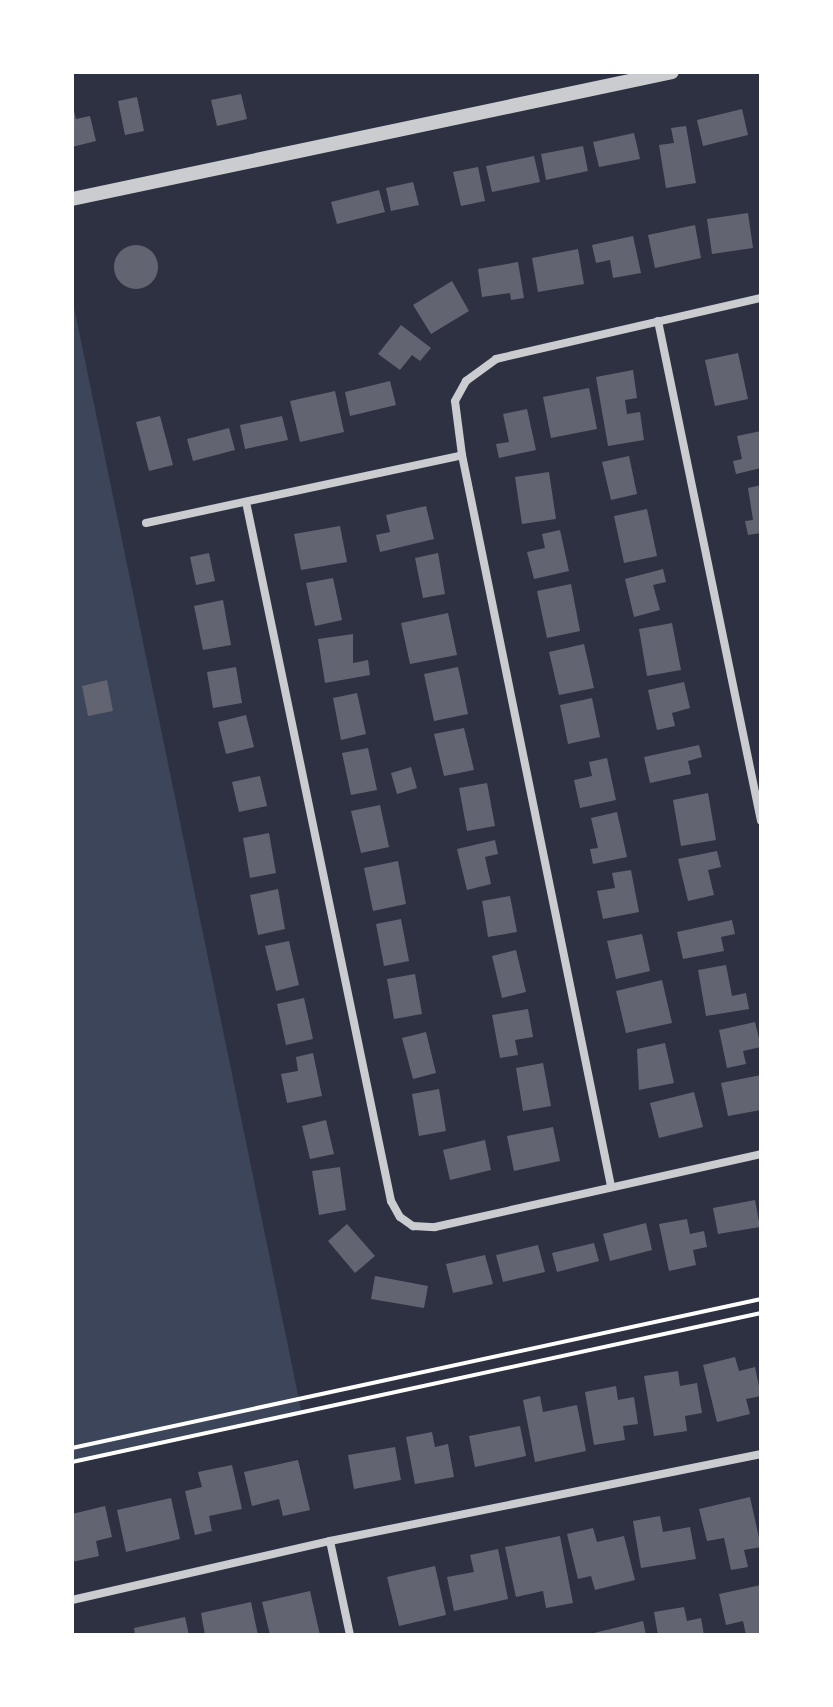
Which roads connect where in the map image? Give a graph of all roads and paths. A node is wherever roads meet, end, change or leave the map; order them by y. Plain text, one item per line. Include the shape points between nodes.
1 (672, 72) edge
2 (72, 199) edge
3 (761, 298) edge
4 (658, 321) junction
5 (462, 455) junction
6 (246, 502) junction
7 (146, 523) dead end
8 (761, 821) edge
9 (761, 1154) edge
10 (611, 1186) junction
11 (761, 1299) edge
12 (761, 1313) edge
13 (72, 1448) edge
14 (761, 1454) edge
15 (72, 1462) edge
16 (330, 1541) junction
17 (72, 1600) edge
18 (350, 1635) edge

1 - 2 street
3 - 4 street
4 - 5 street via 521,350 479,367 455,401
4 - 8 street
5 - 6 street
5 - 10 street
6 - 7 street
6 - 10 street via 391,1201 413,1226 435,1227
9 - 10 street
11 - 13 path
12 - 15 path
14 - 16 street
16 - 17 street
16 - 18 street

